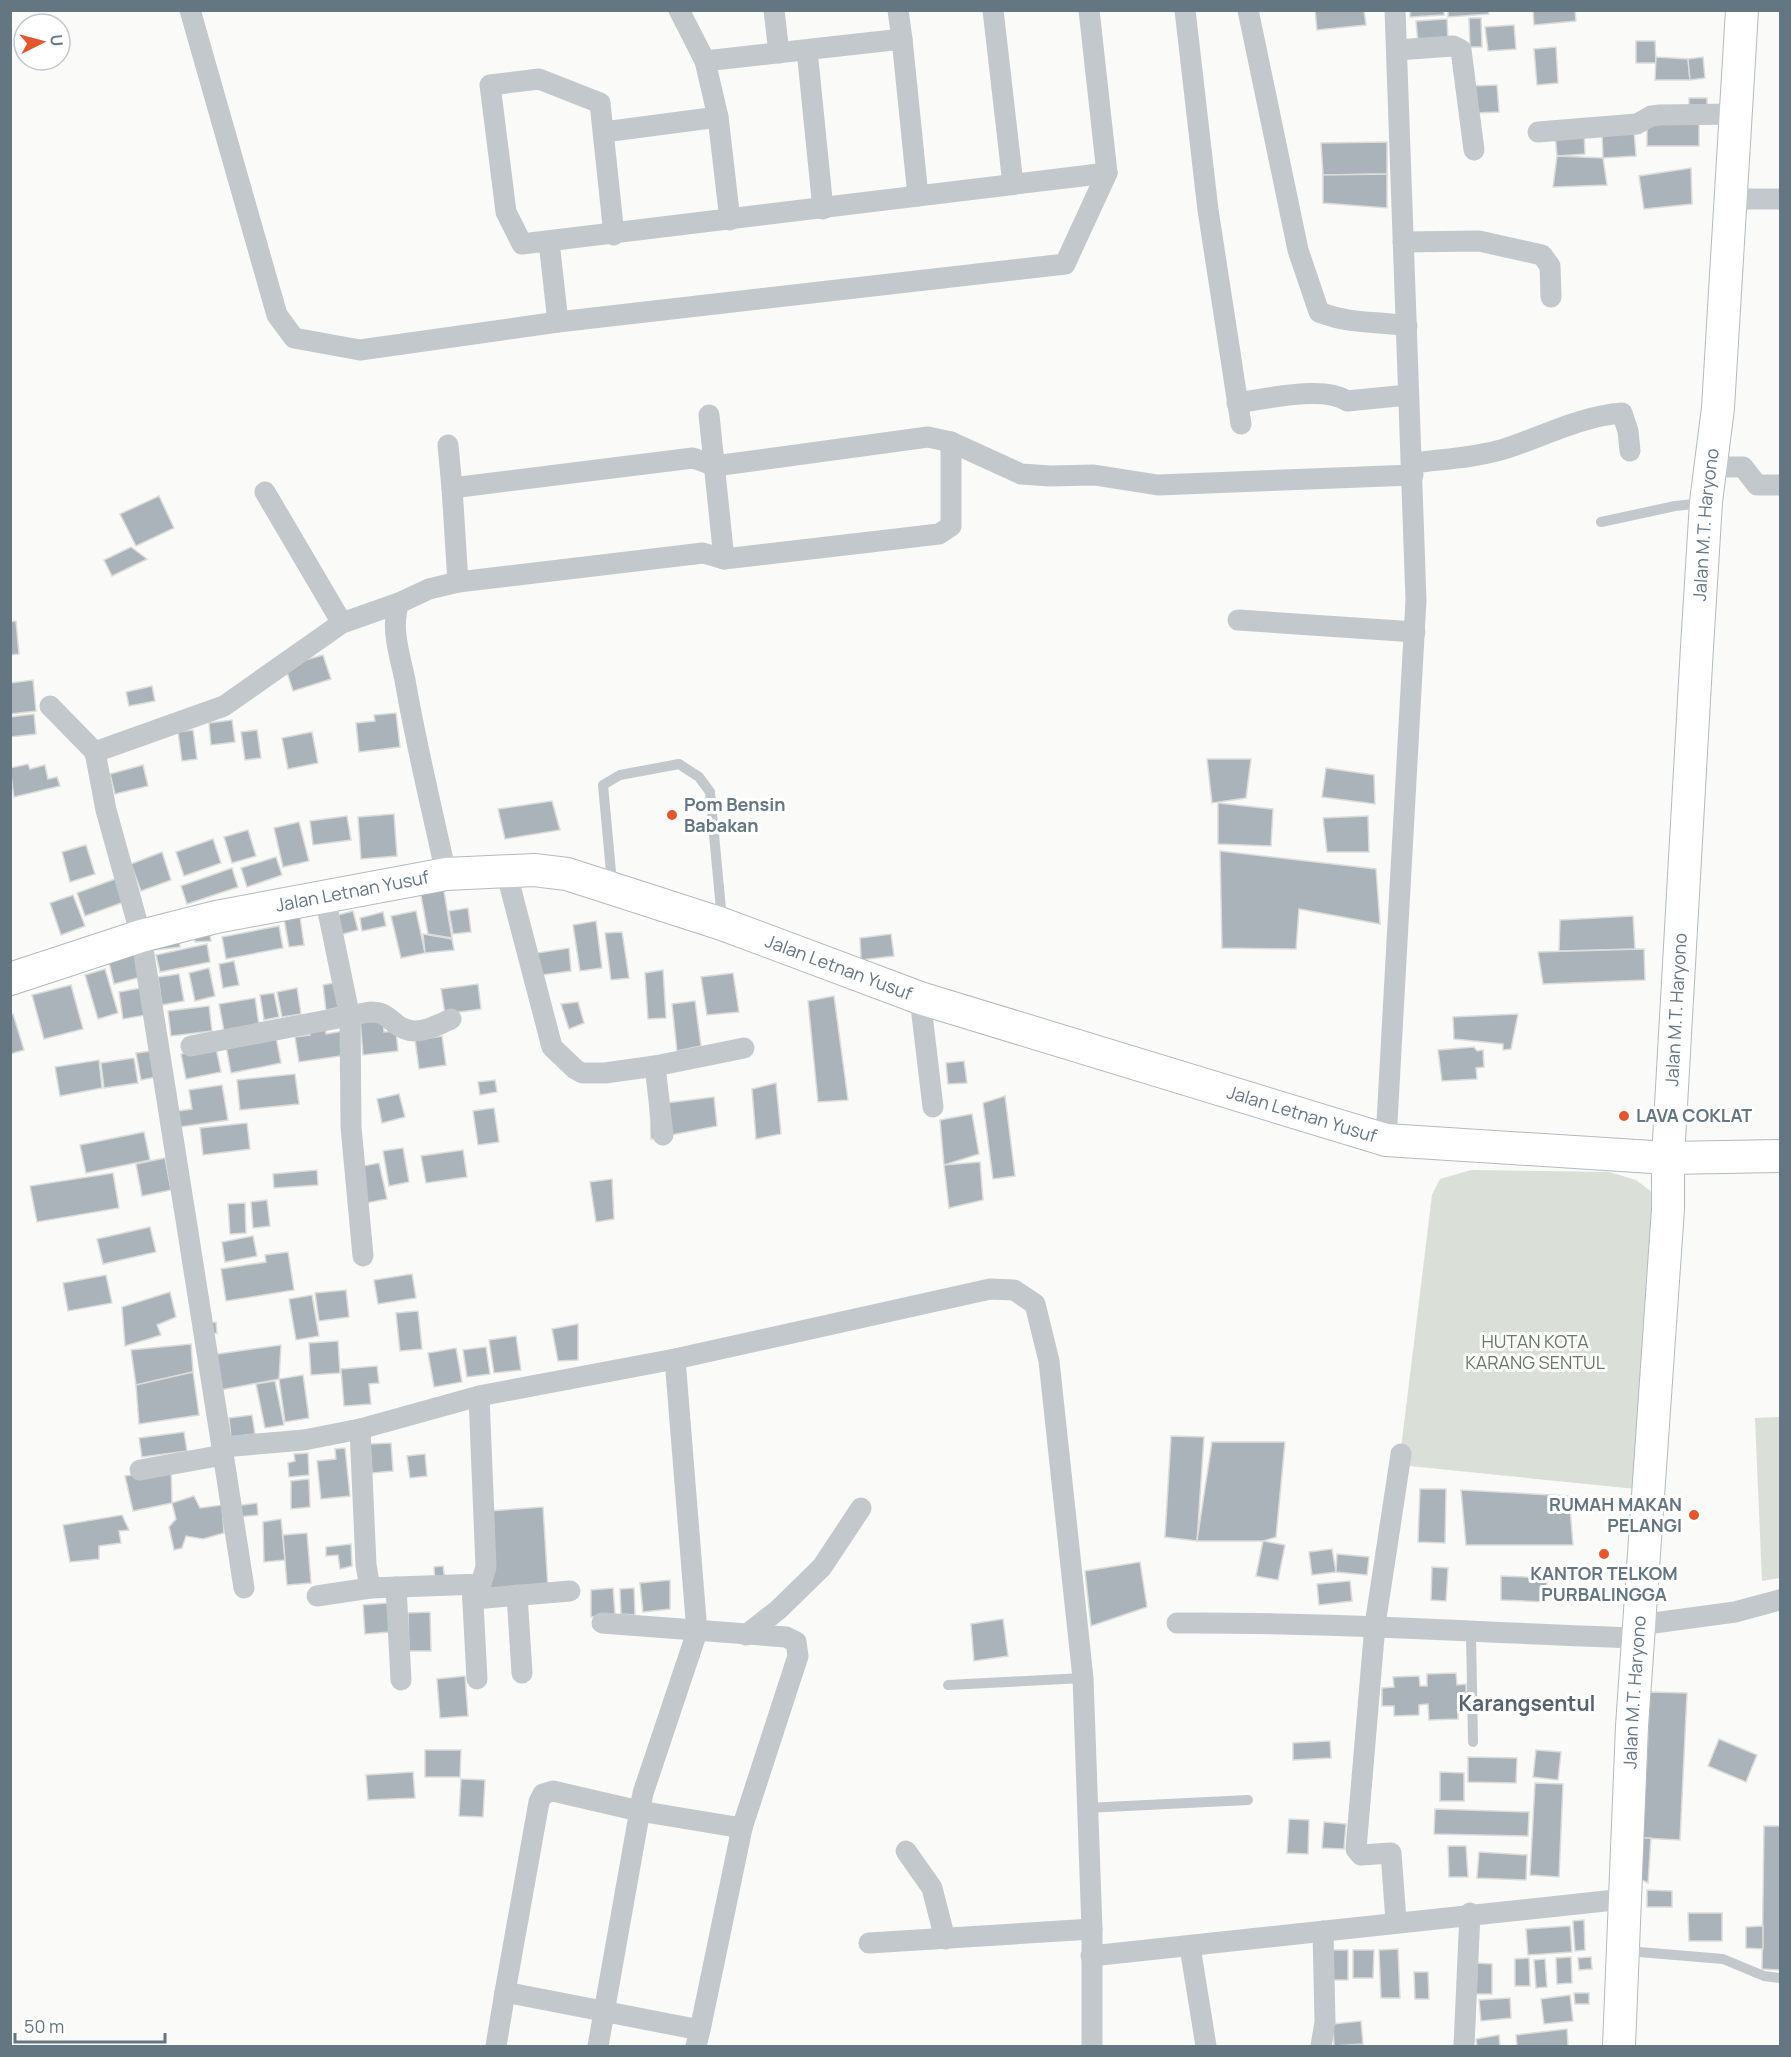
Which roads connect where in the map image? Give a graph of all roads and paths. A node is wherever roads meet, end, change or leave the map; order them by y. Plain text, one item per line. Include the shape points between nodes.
1 (190, 10) edge
2 (679, 10) edge
3 (774, 10) edge
4 (898, 10) edge
5 (993, 10) edge
6 (1089, 10) edge
7 (1185, 10) edge
8 (1248, 10) edge
9 (1395, 10) edge
10 (1742, 10) edge
11 (902, 39) junction
12 (807, 50) junction
13 (1397, 50) junction
14 (779, 53) junction
15 (705, 61) junction
16 (1736, 114) junction
17 (718, 117) junction
18 (604, 132) junction
19 (1538, 132) dead end
20 (1474, 150) dead end
21 (1107, 173) junction
22 (1013, 184) junction
23 (918, 196) junction
24 (1731, 199) junction
25 (1780, 199) edge
26 (823, 209) junction
27 (730, 220) junction
28 (614, 235) junction
29 (549, 242) junction
30 (1403, 242) junction
31 (1551, 297) dead end
32 (558, 322) junction
33 (1407, 326) junction
34 (1408, 395) junction
35 (1237, 403) junction
36 (709, 415) dead end
37 (1241, 424) dead end
38 (951, 442) junction
39 (448, 445) dead end
40 (1630, 451) dead end
41 (715, 466) junction
42 (1711, 467) junction
43 (1413, 469) junction
44 (1780, 485) edge
45 (452, 488) junction
46 (265, 492) dead end
47 (1706, 502) junction
48 (1602, 522) dead end
49 (724, 559) junction
50 (458, 582) junction
51 (399, 603) junction
52 (1238, 620) dead end
53 (342, 623) junction
54 (1415, 632) junction
55 (50, 706) dead end
56 (95, 752) junction
57 (506, 871) junction
58 (446, 874) junction
59 (612, 889) junction
60 (325, 897) junction
61 (722, 924) junction
62 (141, 936) junction
63 (10, 979) edge
64 (920, 998) junction
65 (350, 1018) junction
66 (451, 1019) dead end
67 (191, 1046) dead end
68 (744, 1047) dead end
69 (655, 1066) junction
70 (933, 1107) dead end
71 (663, 1135) dead end
72 (1386, 1140) junction
73 (1780, 1156) edge
74 (1668, 1158) junction
75 (363, 1256) dead end
76 (675, 1359) junction
77 (479, 1396) junction
78 (360, 1429) junction
79 (223, 1451) junction
80 (1401, 1454) dead end
81 (140, 1470) dead end
82 (861, 1508) dead end
83 (396, 1587) junction
84 (244, 1588) dead end
85 (370, 1588) junction
86 (570, 1591) dead end
87 (472, 1592) junction
88 (518, 1595) junction
89 (317, 1596) dead end
90 (1780, 1600) edge
91 (602, 1623) dead end
92 (1177, 1623) dead end
93 (1375, 1625) junction
94 (1638, 1631) junction
95 (697, 1632) junction
96 (1471, 1633) junction
97 (746, 1635) junction
98 (522, 1673) dead end
99 (1083, 1678) junction
100 (477, 1679) dead end
101 (401, 1680) dead end
102 (948, 1685) dead end
103 (1473, 1742) dead end
104 (1248, 1800) dead end
105 (1085, 1808) junction
106 (639, 1811) junction
107 (742, 1828) junction
108 (906, 1851) dead end
109 (1624, 1899) junction
110 (1470, 1913) junction
111 (1396, 1921) junction
112 (1092, 1929) junction
113 (1323, 1931) junction
114 (945, 1939) junction
115 (869, 1943) dead end
116 (1190, 1947) junction
117 (1623, 1950) junction
118 (1091, 1956) junction
119 (1780, 1978) edge
120 (506, 1992) junction
121 (605, 2013) junction
122 (698, 2038) edge
123 (496, 2046) edge
124 (598, 2046) edge
125 (1092, 2046) edge
126 (1206, 2046) edge
127 (1321, 2046) edge
128 (1464, 2046) edge
129 (1619, 2046) edge

1 - 32 street via 277,315 294,338 360,350
2 - 15 street
3 - 14 street
4 - 11 street
5 - 22 street
6 - 21 street
7 - 35 street via 1208,210
8 - 33 street via 1298,250 1319,312 1372,325
9 - 13 street
10 - 16 main road, Jalan M.T. Haryono
11 - 12 street
11 - 23 street
12 - 14 street
12 - 26 street
13 - 20 street via 1453,46 1461,50
13 - 30 street
14 - 15 street
15 - 17 street
16 - 19 street via 1660,115 1637,124
16 - 24 main road, Jalan M.T. Haryono
17 - 18 street
17 - 27 street
18 - 28 street
18 - 29 street via 600,103 539,79 490,85 506,212 522,244
21 - 22 street
21 - 32 street via 1065,264
22 - 23 street
23 - 26 street
24 - 25 street
24 - 42 main road, Jalan M.T. Haryono
26 - 27 street
27 - 28 street
28 - 29 street
29 - 32 street
30 - 31 street via 1479,241 1542,255 1550,266
30 - 33 street
33 - 34 street
34 - 35 street via 1347,401 1338,395 1313,394
34 - 43 street
35 - 37 street
36 - 41 street
38 - 41 street via 919,437
38 - 43 street via 1021,474 1094,475 1158,485
38 - 49 street via 950,529 932,535
39 - 45 street
40 - 43 street via 1622,413 1549,432 1502,450
41 - 45 street via 693,458
41 - 49 street
42 - 44 street via 1743,467 1757,485
42 - 47 main road, Jalan M.T. Haryono
43 - 54 street
45 - 50 street
46 - 53 street
47 - 48 lane
47 - 74 main road, Jalan M.T. Haryono
49 - 50 street via 703,553
50 - 51 street via 429,588
51 - 53 street
51 - 58 street via 395,620 399,646
52 - 54 street
53 - 56 street via 224,706
54 - 72 street
55 - 56 street
56 - 62 street via 106,810
57 - 58 main road, Jalan Letnan Yusuf
57 - 59 main road, Jalan Letnan Yusuf via 567,874
57 - 69 street via 552,1047 582,1073
58 - 60 main road, Jalan Letnan Yusuf
59 - 61 main road, Jalan Letnan Yusuf
59 - 61 lane via 603,785 620,775 679,764 699,777 710,792
60 - 62 main road, Jalan Letnan Yusuf via 216,917
60 - 65 street
61 - 64 main road, Jalan Letnan Yusuf
62 - 63 main road, Jalan Letnan Yusuf
62 - 79 street
64 - 70 street
64 - 72 main road, Jalan Letnan Yusuf
65 - 66 street via 382,1012 405,1030 414,1032
65 - 67 street
65 - 75 street via 351,1127
68 - 69 street
69 - 71 street
72 - 74 main road, Jalan Letnan Yusuf
73 - 74 main road, Jalan Letnan Yusuf
74 - 94 main road, Jalan M.T. Haryono via 1668,1209
76 - 77 street
76 - 95 street
76 - 99 street via 990,1288 1014,1290 1035,1304 1049,1361
77 - 78 street
77 - 87 street via 486,1571 481,1584
78 - 79 street
78 - 85 street
79 - 81 street
79 - 84 street
80 - 93 street
82 - 97 street via 822,1567 778,1611
83 - 85 street
83 - 87 street
83 - 101 street
85 - 89 street
86 - 88 street
87 - 88 street
87 - 100 street
88 - 98 street
90 - 94 street
91 - 95 street
92 - 93 street
93 - 96 street
93 - 111 street via 1356,1851 1361,1855 1390,1853
94 - 96 street
94 - 109 main road, Jalan M.T. Haryono
95 - 97 street
95 - 106 street
96 - 103 lane
97 - 107 street via 786,1637 796,1642 798,1648
99 - 102 lane
99 - 105 street
104 - 105 lane
105 - 112 street
106 - 107 street
106 - 120 street via 553,1791 543,1794
106 - 121 street
107 - 122 street
108 - 114 street via 932,1888
109 - 110 street
109 - 117 main road, Jalan M.T. Haryono
110 - 111 street
110 - 128 street
111 - 113 street
112 - 114 street
112 - 118 street
113 - 116 street
113 - 127 street
114 - 115 street
116 - 118 street
116 - 126 street
117 - 119 lane via 1723,1959 1764,1976
117 - 129 main road, Jalan M.T. Haryono
118 - 125 street
120 - 121 street
120 - 123 street
121 - 122 street
121 - 124 street

